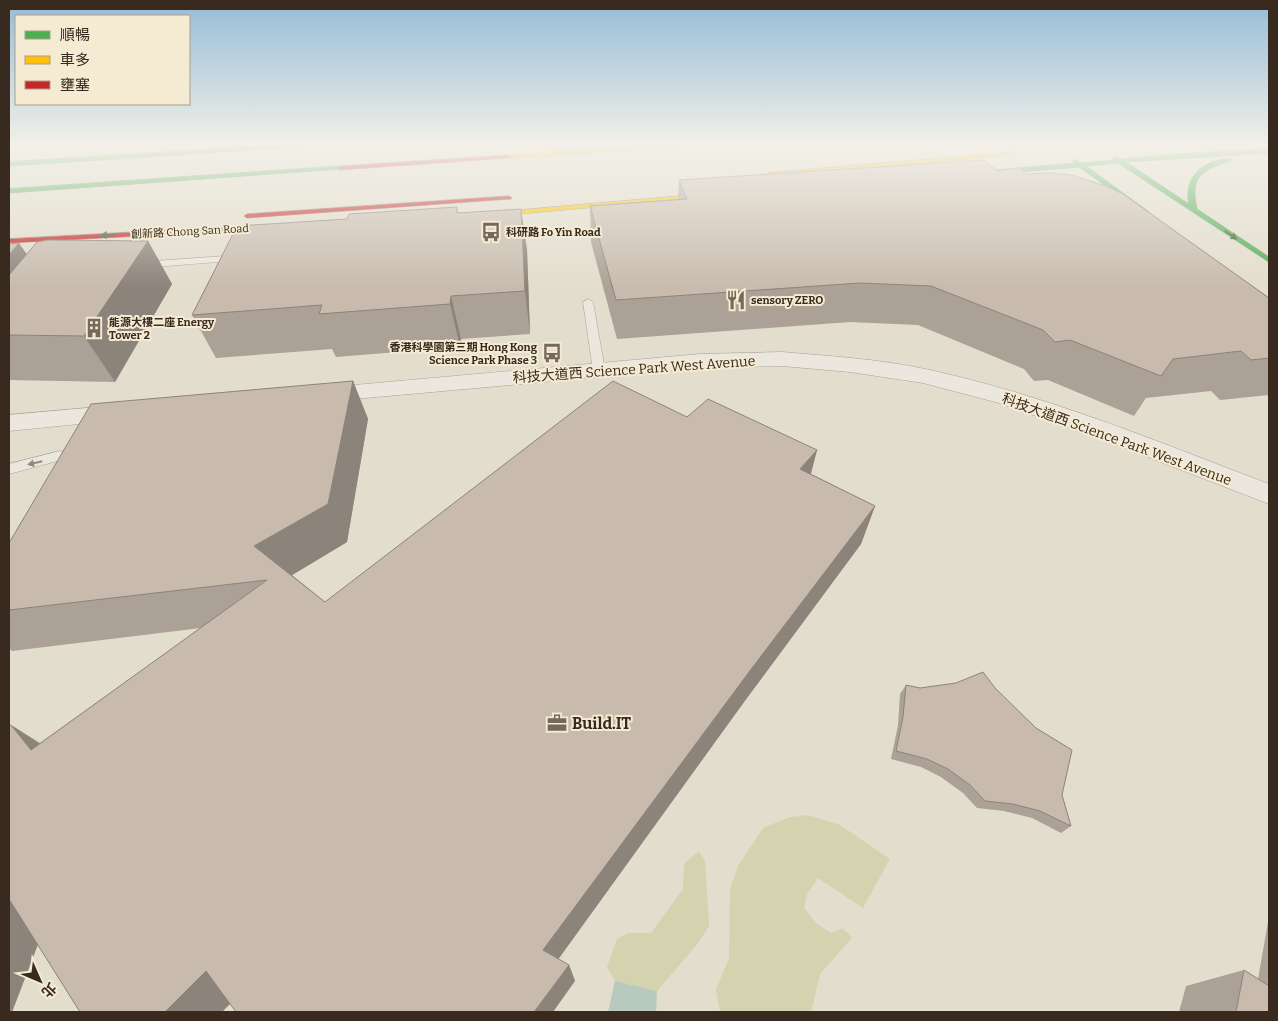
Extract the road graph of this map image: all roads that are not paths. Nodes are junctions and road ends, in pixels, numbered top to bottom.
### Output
1 (1116, 193) edge
2 (1168, 193) edge
3 (1188, 193) edge
4 (732, 194) edge
5 (517, 197) dead end
6 (1194, 210) junction
7 (237, 216) dead end
8 (473, 216) edge
9 (1132, 216) edge
10 (160, 221) dead end
11 (287, 227) edge
12 (9, 231) edge
13 (9, 242) edge
14 (254, 257) edge
15 (1269, 260) edge
16 (128, 266) edge
17 (588, 302) dead end
18 (599, 370) junction
19 (303, 397) edge
20 (144, 411) edge
21 (9, 423) edge
22 (9, 469) edge
23 (51, 472) edge
24 (1269, 494) edge

1 - 9 main road
2 - 6 main road
3 - 6 main road
4 - 8 main road
5 - 7 main road, 創新路 Chong San Road
6 -> 15 main road
10 - 12 main road, 創新路 Chong San Road
11 -> 13 main road, 創新路 Chong San Road
14 - 16 lane
17 - 18 lane
18 - 19 street, 科技大道西 Science Park West Avenue
18 - 24 street, 科技大道西 Science Park West Avenue
20 - 21 street
23 -> 22 lane

